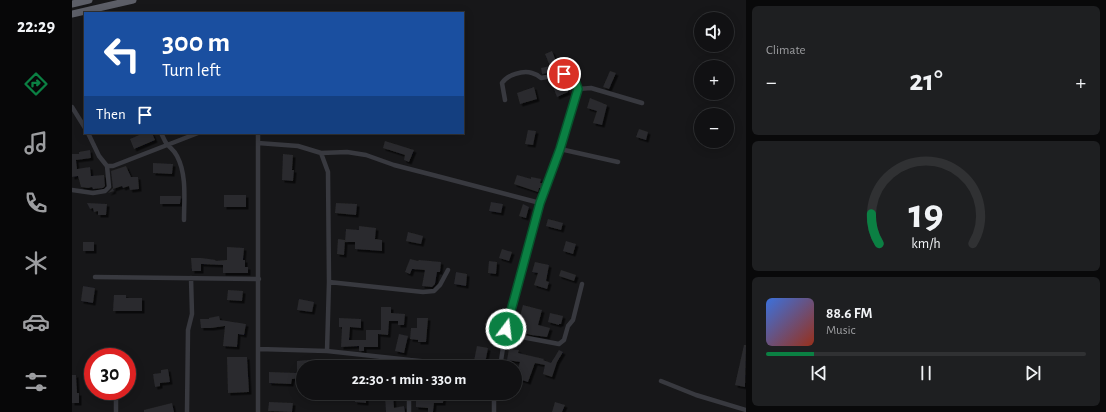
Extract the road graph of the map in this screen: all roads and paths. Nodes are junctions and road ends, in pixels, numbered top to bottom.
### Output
1 (88, 0) edge
2 (133, 0) edge
3 (72, 4) edge
4 (72, 14) edge
5 (578, 89) junction
6 (505, 100) dead end
7 (642, 103) dead end
8 (72, 107) edge
9 (84, 126) edge
10 (88, 134) edge
11 (162, 134) edge
12 (195, 134) edge
13 (258, 134) edge
14 (258, 143) junction
15 (167, 144) junction
16 (560, 149) junction
17 (321, 153) junction
18 (618, 162) dead end
19 (107, 166) junction
20 (72, 190) edge
21 (540, 203) junction
22 (184, 220) dead end
23 (448, 270) dead end
24 (95, 277) dead end
25 (191, 278) junction
26 (259, 279) junction
27 (329, 282) junction
28 (582, 284) dead end
29 (506, 334) junction
30 (258, 349) junction
31 (327, 351) junction
32 (410, 360) edge
33 (501, 360) edge
34 (661, 381) dead end
35 (116, 400) edge
36 (409, 400) edge
37 (494, 400) edge
38 (746, 410) edge
39 (116, 412) edge
40 (187, 412) edge
41 (258, 412) edge
42 (409, 412) edge
43 (494, 412) edge

1 - 3 highway
2 - 4 highway
5 - 6 street
5 - 7 street
5 - 16 street
8 - 9 street
10 - 19 street
11 - 15 street
12 - 15 street
13 - 14 street
14 - 17 street
14 - 26 street
15 - 19 street
15 - 22 street
16 - 18 street
16 - 21 street
17 - 21 street
17 - 27 street
19 - 20 street
21 - 29 street
23 - 27 street
24 - 25 street
25 - 26 street
25 - 40 street
26 - 30 street
27 - 31 street
28 - 29 street
29 - 33 street
30 - 31 street
30 - 41 street
31 - 32 street
34 - 38 street
35 - 39 street
36 - 42 street
37 - 43 street

